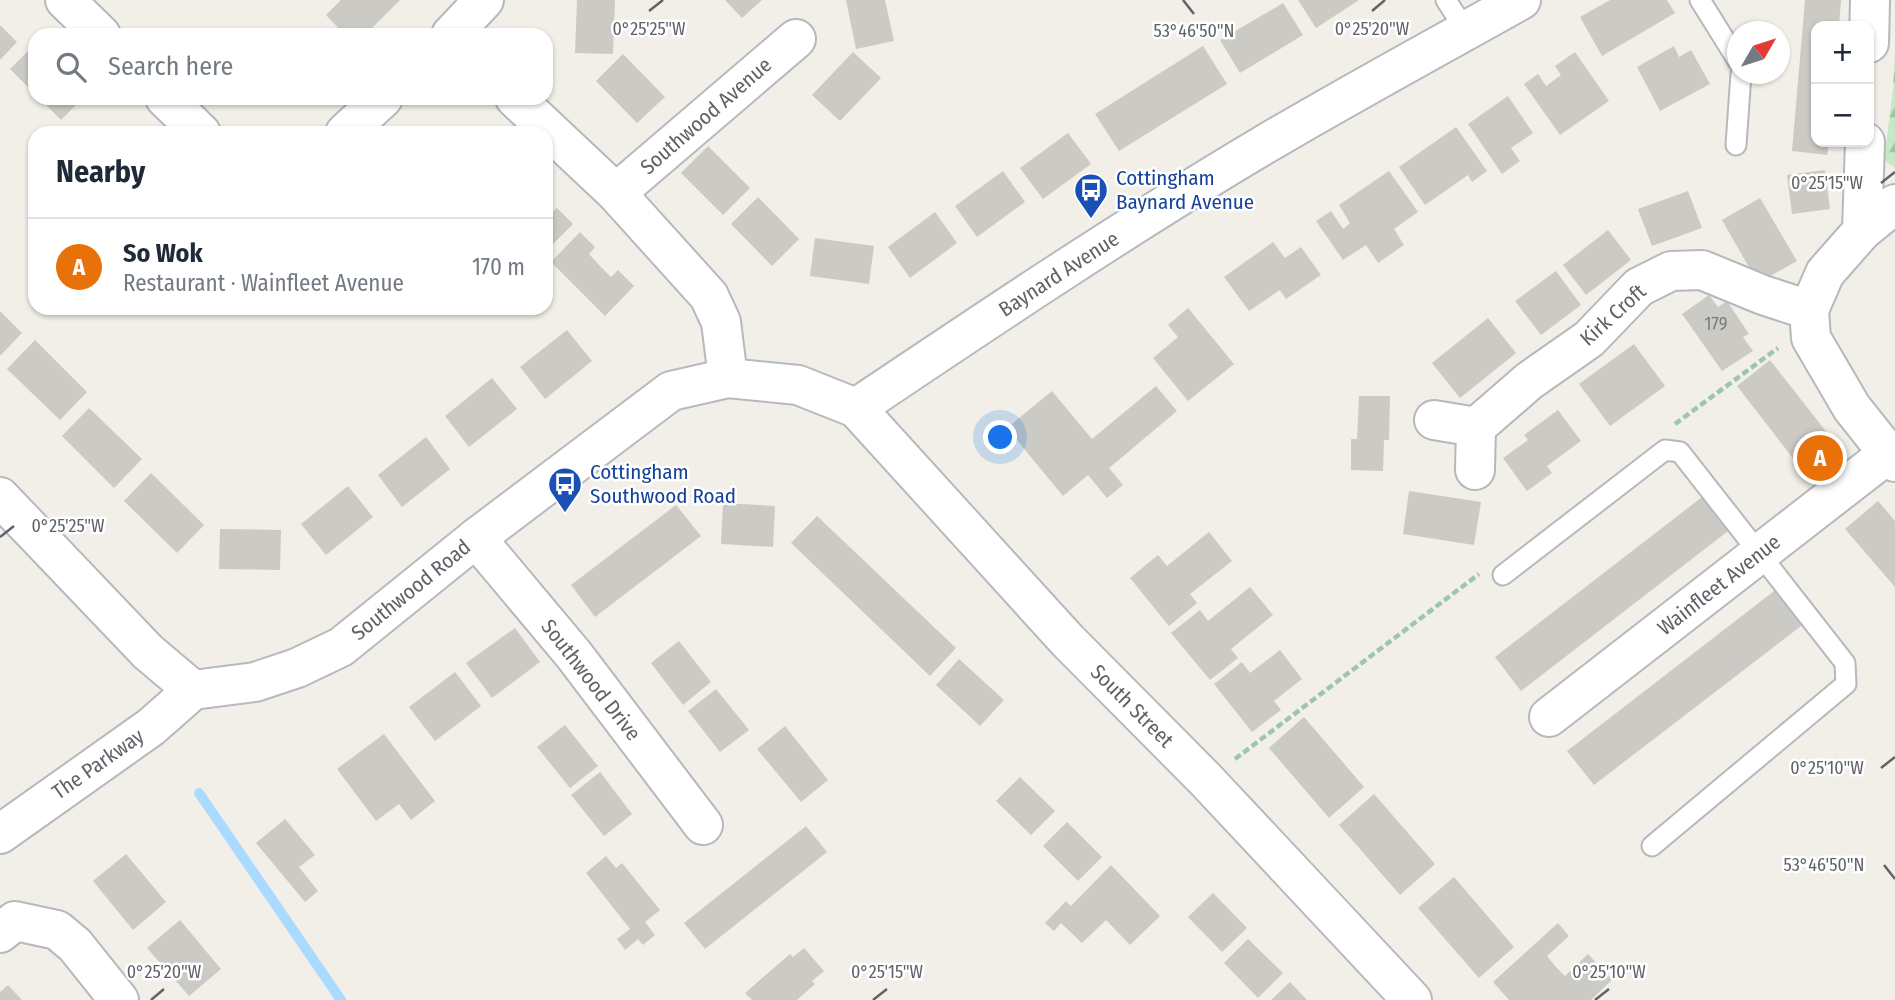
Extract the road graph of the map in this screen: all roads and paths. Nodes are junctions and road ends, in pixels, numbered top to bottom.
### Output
1 (65, 0) edge
2 (484, 0) edge
3 (1521, 0) edge
4 (1700, 0) edge
5 (1870, 0) edge
6 (1456, 15) edge
7 (1870, 21) edge
8 (94, 28) edge
9 (458, 28) edge
10 (796, 39) dead end
11 (1727, 43) edge
12 (1740, 84) edge
13 (172, 105) edge
14 (375, 105) edge
15 (522, 105) edge
16 (194, 126) edge
17 (353, 126) edge
18 (545, 126) edge
19 (553, 134) edge
20 (1736, 145) dead end
21 (1865, 147) edge
22 (616, 193) junction
23 (1895, 204) edge
24 (1861, 231) junction
25 (1809, 310) junction
26 (728, 378) junction
27 (856, 408) junction
28 (1434, 420) dead end
29 (1476, 427) junction
30 (1892, 458) edge
31 (1475, 470) dead end
32 (0, 497) edge
33 (476, 538) junction
34 (1760, 554) junction
35 (1503, 575) dead end
36 (193, 690) junction
37 (1549, 717) dead end
38 (703, 825) dead end
39 (0, 834) edge
40 (1652, 846) dead end
41 (0, 933) edge
42 (119, 1000) edge
43 (1412, 1000) edge

1 - 8 street
2 - 9 street
3 - 6 street, Baynard Avenue
4 - 11 lane
5 - 7 street
6 - 27 street, Baynard Avenue
10 - 22 street, Southwood Avenue
12 - 20 lane
13 - 16 street
14 - 17 street
15 - 18 street
19 - 22 street
21 - 24 street
22 - 26 street
23 - 24 street
24 - 25 street
25 - 29 street, Kirk Croft
25 - 30 street
26 - 27 street, Southwood Road
26 - 33 street, Southwood Road
27 - 43 street, South Street
28 - 29 street
29 - 31 street
30 - 34 street, Wainfleet Avenue
32 - 36 street
33 - 36 street, Southwood Road
33 - 38 street, Southwood Drive
34 - 35 lane
34 - 37 street, Wainfleet Avenue
34 - 40 lane
36 - 39 street, The Parkway
41 - 42 street

